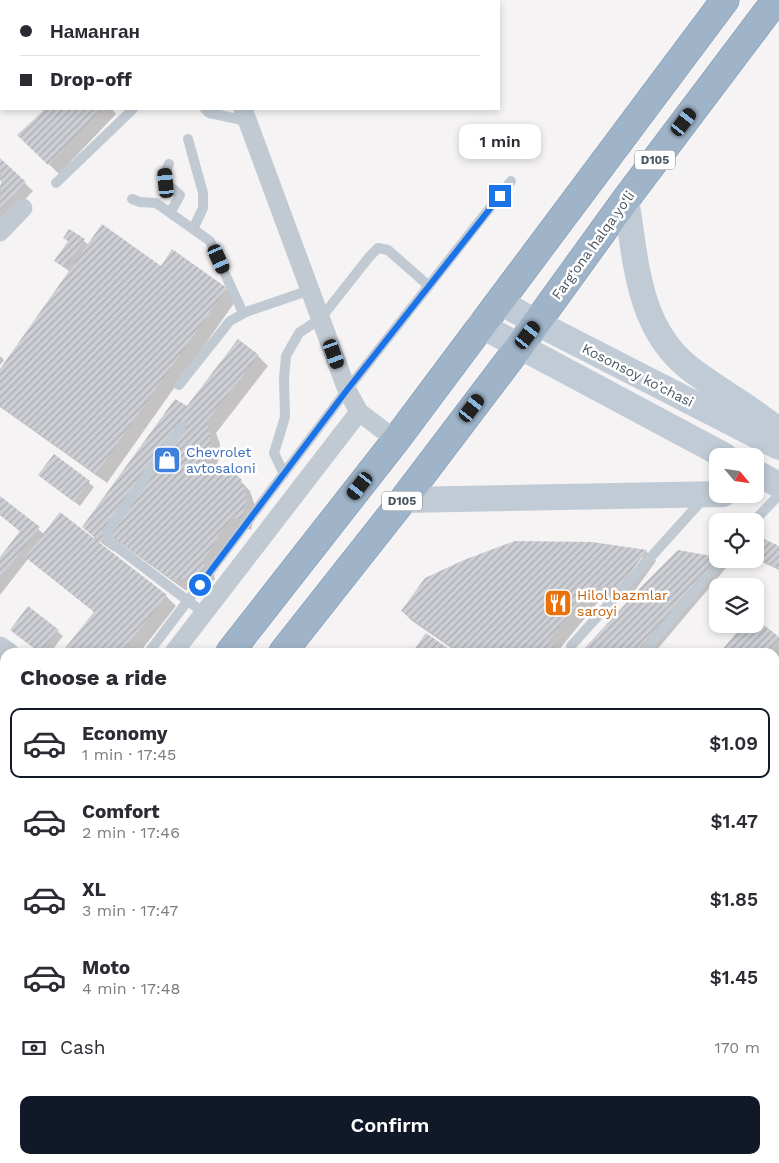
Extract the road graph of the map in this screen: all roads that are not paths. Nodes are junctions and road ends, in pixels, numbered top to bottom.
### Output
1 (776, 0) edge
2 (723, 2) edge
3 (132, 110) edge
4 (206, 110) edge
5 (245, 115) edge
6 (188, 139) dead end
7 (169, 164) dead end
8 (511, 181) dead end
9 (56, 184) dead end
10 (626, 199) junction
11 (132, 200) dead end
12 (23, 208) dead end
13 (170, 213) junction
14 (193, 229) junction
15 (0, 232) edge
16 (429, 286) junction
17 (310, 290) junction
18 (499, 301) junction
19 (243, 314) junction
20 (321, 318) junction
21 (537, 323) junction
22 (480, 325) junction
23 (519, 347) junction
24 (179, 385) dead end
25 (347, 390) junction
26 (359, 412) junction
27 (182, 426) dead end
28 (779, 431) edge
29 (396, 440) junction
30 (779, 447) edge
31 (710, 448) edge
32 (284, 474) junction
33 (764, 477) edge
34 (779, 485) edge
35 (779, 489) edge
36 (764, 490) edge
37 (709, 494) edge
38 (779, 495) edge
39 (403, 500) junction
40 (709, 500) edge
41 (762, 513) edge
42 (714, 568) edge
43 (188, 601) junction
44 (204, 614) junction
45 (571, 646) dead end
46 (152, 648) edge
47 (177, 648) edge
48 (233, 648) edge
49 (287, 648) edge
50 (647, 648) edge

1 - 10 highway, Farg‘ona halqa yo‘li / D105
2 - 18 highway, D105
3 - 9 lane
4 - 5 lane
5 - 17 street
6 - 14 lane
7 - 13 lane
8 - 16 lane
10 - 21 highway, Farg‘ona halqa yo‘li / D105
10 - 28 main road
11 - 13 lane
12 - 15 street
13 - 14 lane
14 - 19 lane
16 - 20 lane
16 - 25 lane
17 - 19 lane
17 - 20 street
18 - 21 main road, Kosonsoy ko’chasi
18 - 22 highway, D105
19 - 24 lane
20 - 25 street
20 - 32 lane
21 - 23 highway, Farg‘ona halqa yo‘li / D105
21 - 30 main road, Kosonsoy ko’chasi
22 - 23 main road
22 - 29 highway, D105
23 - 31 main road
23 - 39 highway, D105
25 - 26 street
25 - 32 lane
26 - 29 street
26 - 44 street
27 - 43 lane
29 - 48 highway, D105
32 - 43 lane
33 - 34 main road
35 - 36 main road
37 - 39 main road
38 - 41 lane
39 - 49 highway, D105
40 - 45 lane
42 - 50 lane
43 - 44 lane
43 - 46 lane
44 - 47 street

